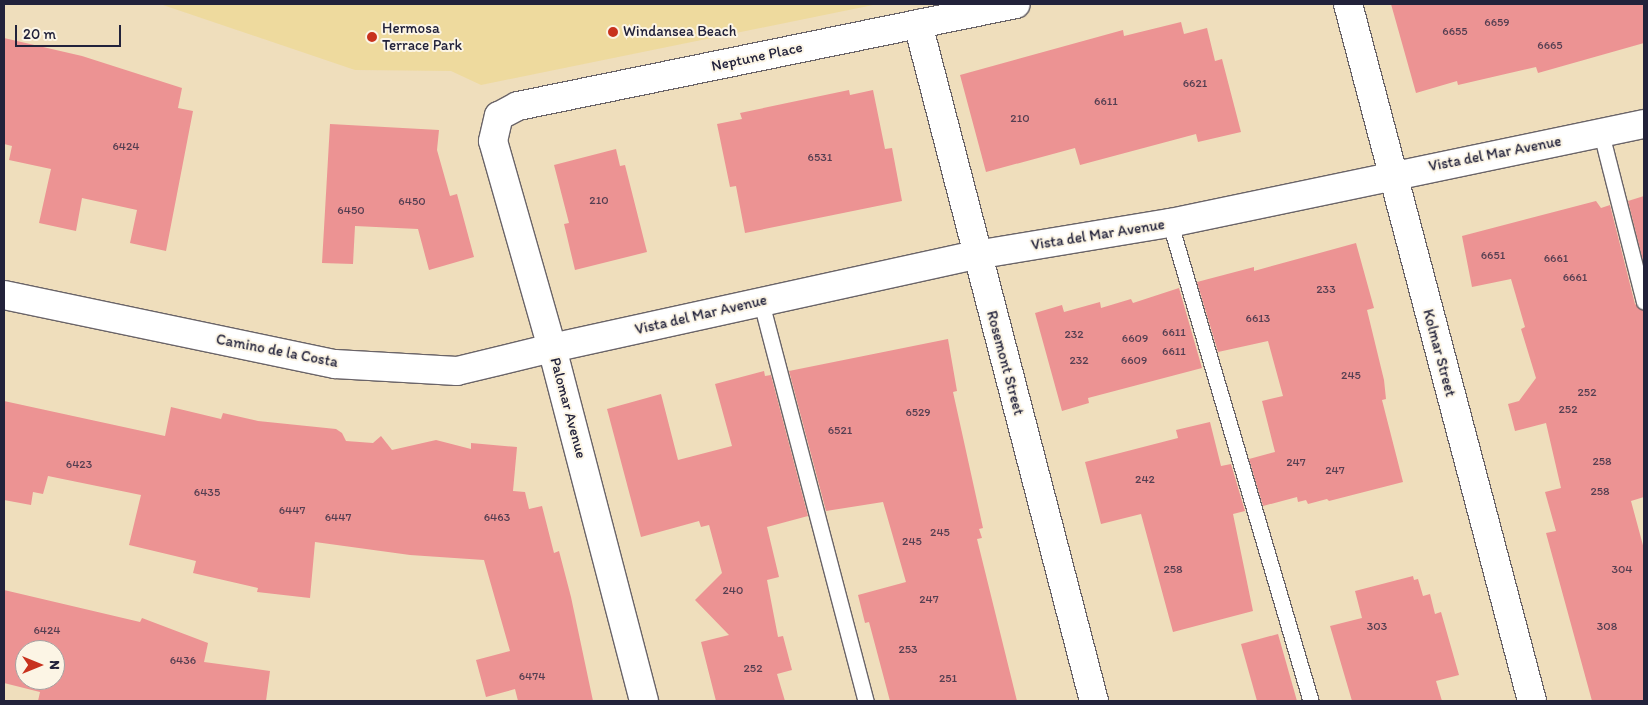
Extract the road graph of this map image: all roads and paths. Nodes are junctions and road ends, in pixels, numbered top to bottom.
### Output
1 (1016, 4) edge
2 (1348, 4) edge
3 (918, 24) junction
4 (499, 116) joint
5 (1644, 124) edge
6 (1601, 132) junction
7 (1392, 175) junction
8 (1170, 223) junction
9 (976, 255) junction
10 (4, 295) edge
11 (761, 302) junction
12 (1644, 302) edge
13 (552, 348) junction
14 (644, 701) edge
15 (866, 701) edge
16 (1094, 701) edge
17 (1310, 701) edge
18 (1532, 701) edge

1 - 3 street, Neptune Place
2 - 7 street, Kolmar Street
3 - 4 street, Neptune Place
3 - 9 street, Rosemont Street
4 - 13 street, Palomar Avenue
5 - 6 street, Vista del Mar Avenue
6 - 7 street, Vista del Mar Avenue
6 - 12 lane
7 - 8 street, Vista del Mar Avenue
7 - 18 street, Kolmar Street
8 - 9 street, Vista del Mar Avenue
8 - 17 lane
9 - 11 street, Vista del Mar Avenue
9 - 16 street, Rosemont Street
10 - 13 street, Camino de la Costa
11 - 13 street, Vista del Mar Avenue
11 - 15 lane
13 - 14 street, Palomar Avenue

